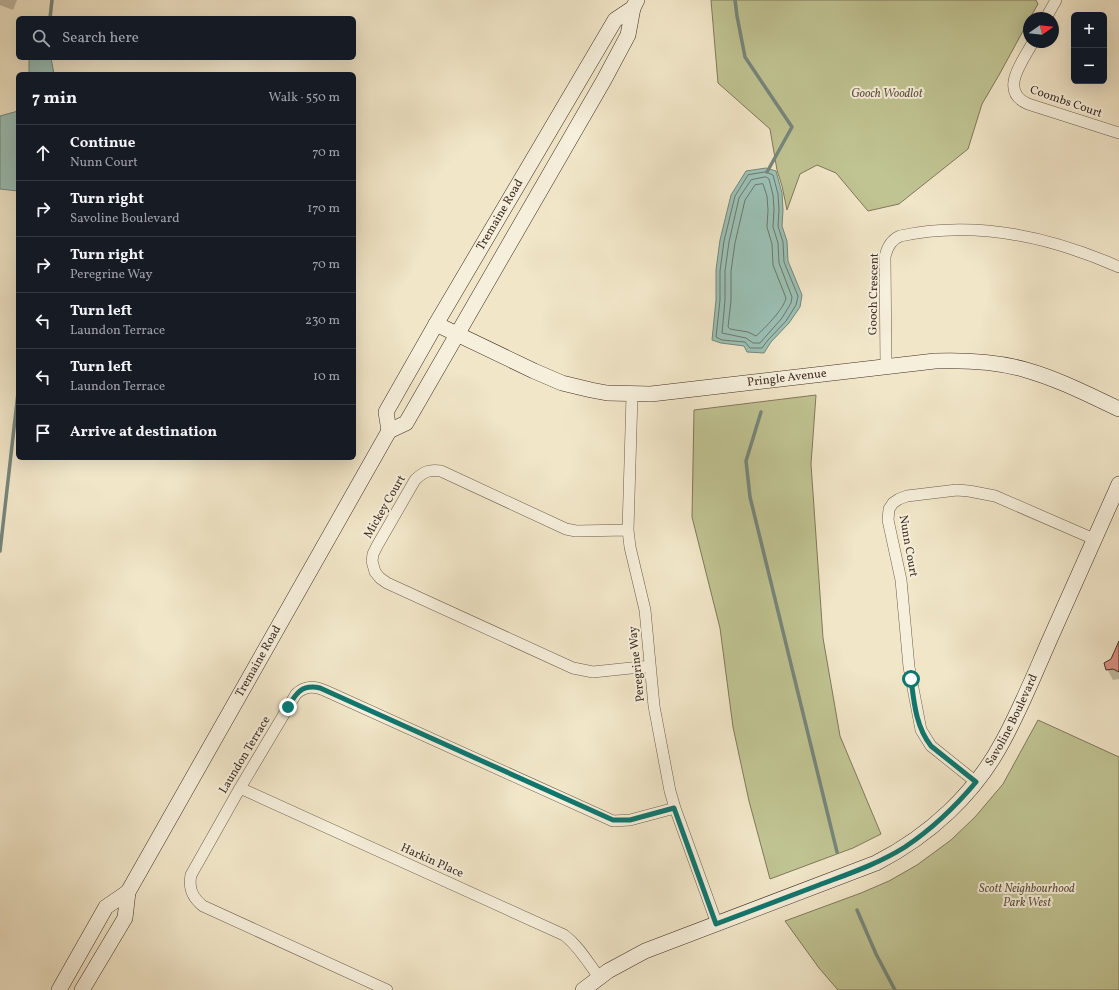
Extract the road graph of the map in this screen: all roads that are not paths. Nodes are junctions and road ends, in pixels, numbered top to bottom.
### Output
1 (1056, 0) edge
2 (635, 4) edge
3 (1049, 12) edge
4 (1030, 48) edge
5 (1119, 133) edge
6 (1119, 267) edge
7 (436, 324) junction
8 (457, 335) junction
9 (886, 367) junction
10 (632, 395) junction
11 (1119, 408) edge
12 (389, 431) junction
13 (1119, 484) edge
14 (628, 530) junction
15 (1094, 539) junction
16 (650, 666) junction
17 (976, 782) junction
18 (240, 788) junction
19 (674, 808) junction
20 (128, 892) junction
21 (716, 924) junction
22 (599, 977) junction
23 (65, 988) edge
24 (82, 990) edge
25 (387, 990) edge
26 (583, 990) edge

1 - 3 street
2 - 7 main road, Tremaine Road
2 - 8 main road, Tremaine Road
4 - 5 street, Coombs Court
6 - 9 street, Gooch Crescent
7 - 8 main road, Pringle Avenue
7 - 12 main road, Tremaine Road
8 - 10 main road, Pringle Avenue
8 - 12 main road, Tremaine Road
9 - 10 main road, Pringle Avenue
9 - 11 main road, Pringle Avenue
10 - 14 street, Peregrine Way
12 - 20 main road, Tremaine Road
13 - 15 main road, Savoline Boulevard
14 - 16 street, Peregrine Way
14 - 16 street, Mickey Court
15 - 17 main road, Savoline Boulevard
15 - 17 street, Nunn Court
16 - 19 street, Peregrine Way
17 - 21 main road, Savoline Boulevard
18 - 19 street, Laundon Terrace
18 - 22 street, Harkin Place
18 - 25 street, Laundon Terrace
19 - 21 street, Peregrine Way
20 - 23 main road, Tremaine Road
20 - 24 main road, Tremaine Road
21 - 22 main road, Savoline Boulevard
22 - 26 main road, Savoline Boulevard

